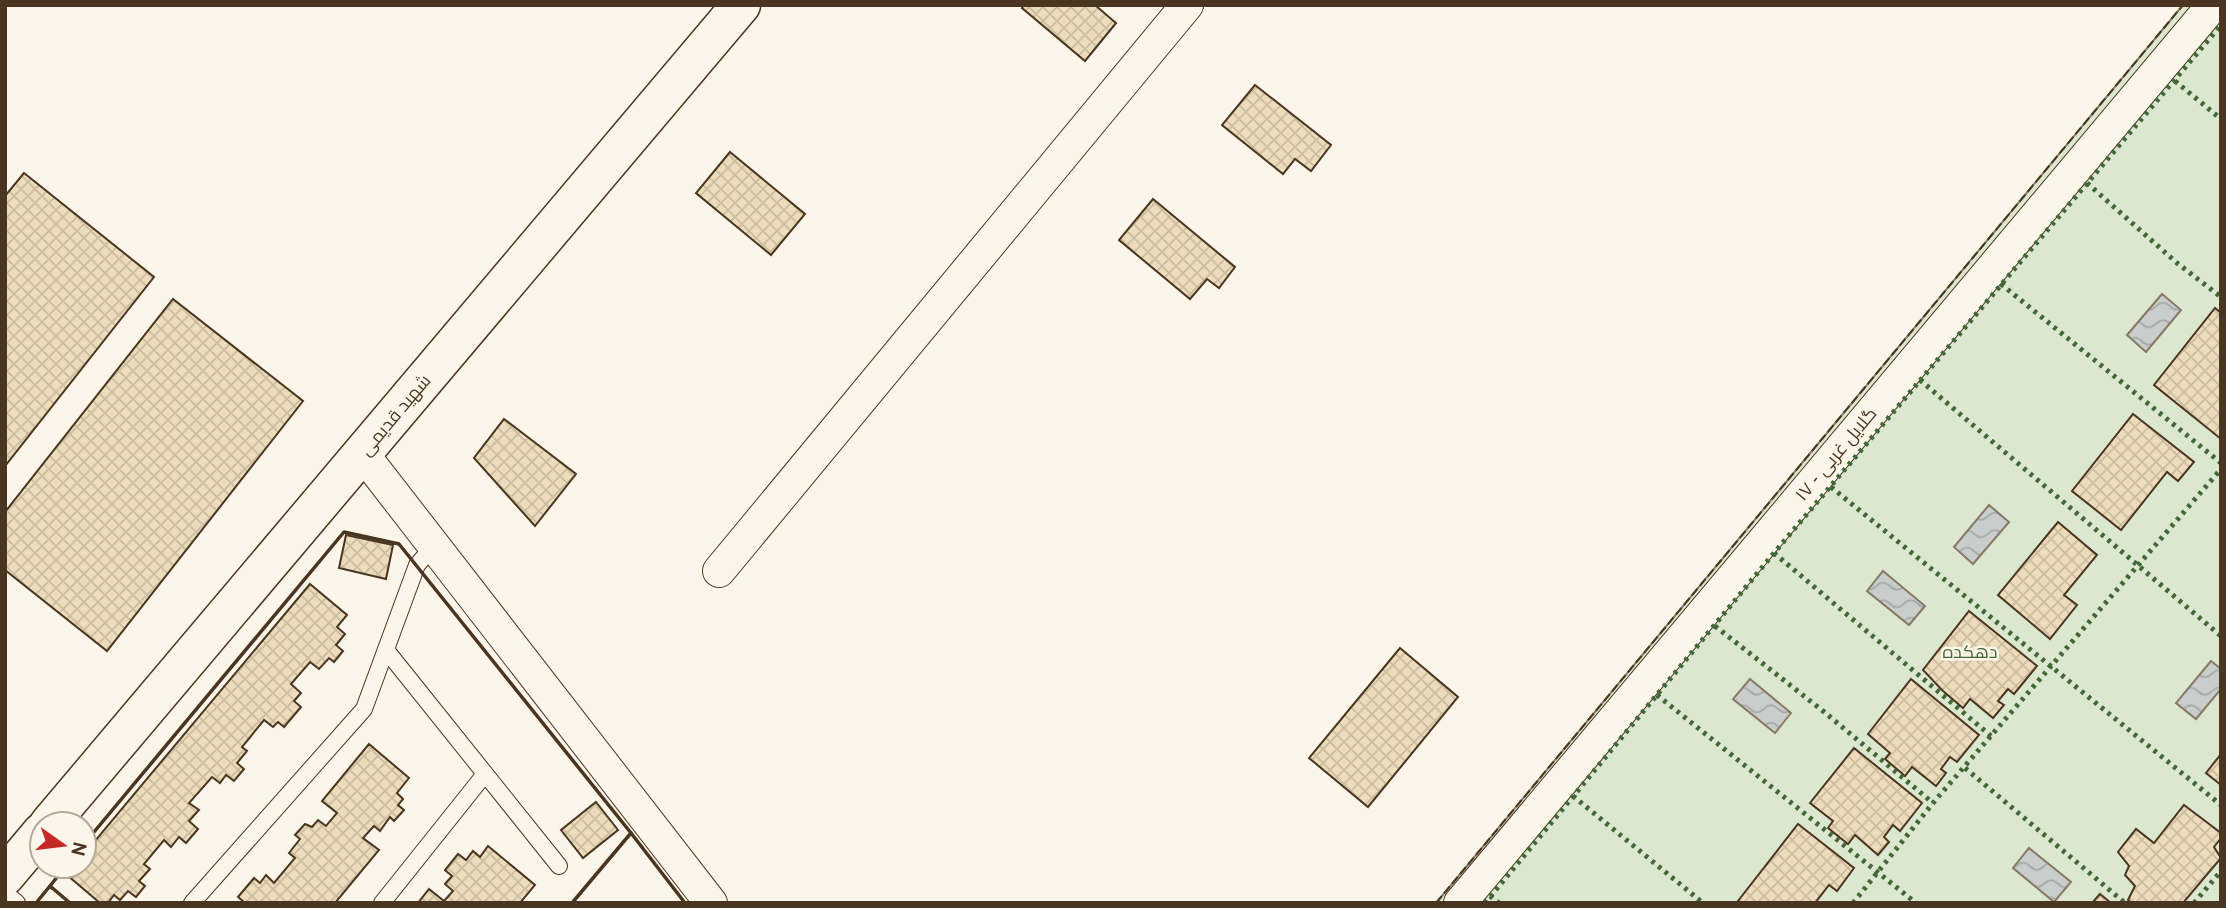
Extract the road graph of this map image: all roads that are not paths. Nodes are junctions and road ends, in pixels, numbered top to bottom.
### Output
1 (741, 5) edge
2 (1187, 5) edge
3 (2213, 5) edge
4 (362, 453) junction
5 (433, 547) junction
6 (719, 571) dead end
7 (386, 650) junction
8 (485, 774) junction
9 (61, 810) edge
10 (28, 849) edge
11 (559, 866) dead end
12 (5, 876) edge
13 (5, 893) edge
14 (17, 903) edge
15 (192, 903) edge
16 (382, 903) edge
17 (711, 903) edge
18 (1460, 903) edge

1 - 4 street, شهید قدیمی
2 - 6 street
3 - 18 street, گلایل غربی - ۱۷
4 - 5 street
4 - 9 street, شهید قدیمی
5 - 7 lane
5 - 17 street
7 - 8 lane
7 - 15 lane
8 - 11 lane
8 - 16 lane
10 - 12 street
13 - 14 lane

